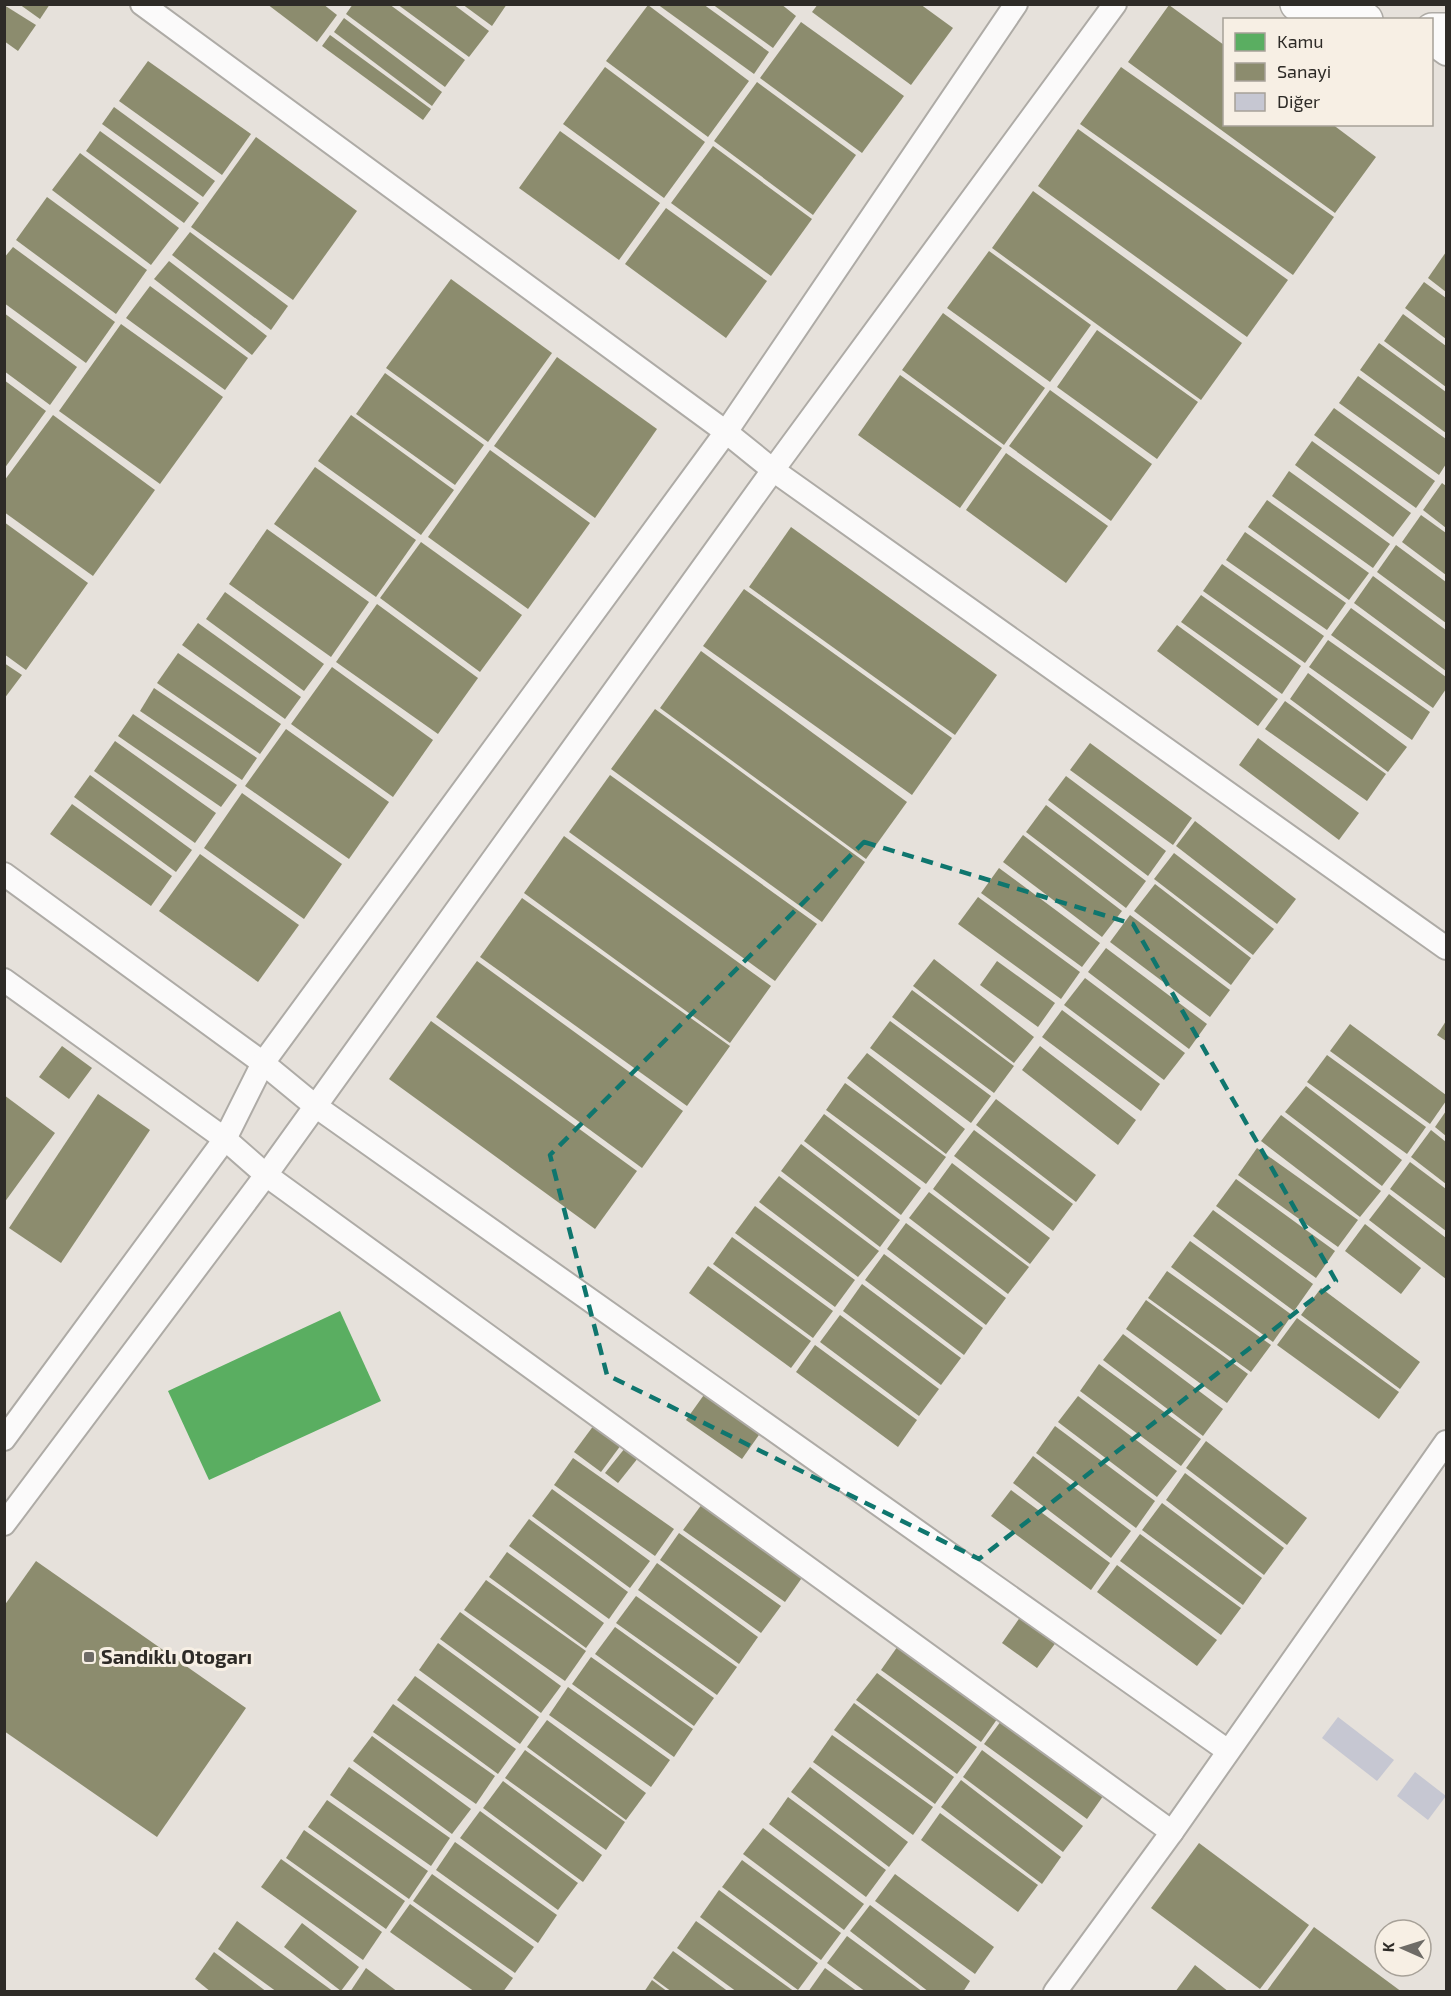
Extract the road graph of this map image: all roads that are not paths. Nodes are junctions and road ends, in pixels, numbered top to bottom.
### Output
1 (142, 4) edge
2 (1016, 4) edge
3 (1115, 4) edge
4 (1297, 4) edge
5 (1357, 18) edge
6 (1433, 45) edge
7 (1446, 54) edge
8 (726, 432) junction
9 (773, 470) junction
10 (4, 874) edge
11 (1446, 948) edge
12 (4, 980) edge
13 (263, 1063) junction
14 (314, 1105) junction
15 (225, 1139) junction
16 (266, 1175) junction
17 (4, 1439) edge
18 (1446, 1442) edge
19 (4, 1524) edge
20 (1228, 1751) junction
21 (1172, 1832) junction
22 (1055, 1992) edge

1 - 8 lane
2 - 8 lane
3 - 9 lane
4 - 5 street
6 - 7 lane
8 - 9 lane
8 - 13 lane
9 - 11 lane
9 - 14 lane
10 - 13 lane
12 - 15 lane
13 - 14 lane
13 - 15 lane
14 - 16 lane
14 - 20 lane
15 - 16 lane
15 - 17 lane
16 - 19 lane
16 - 21 lane
18 - 20 lane
20 - 21 lane
21 - 22 lane

